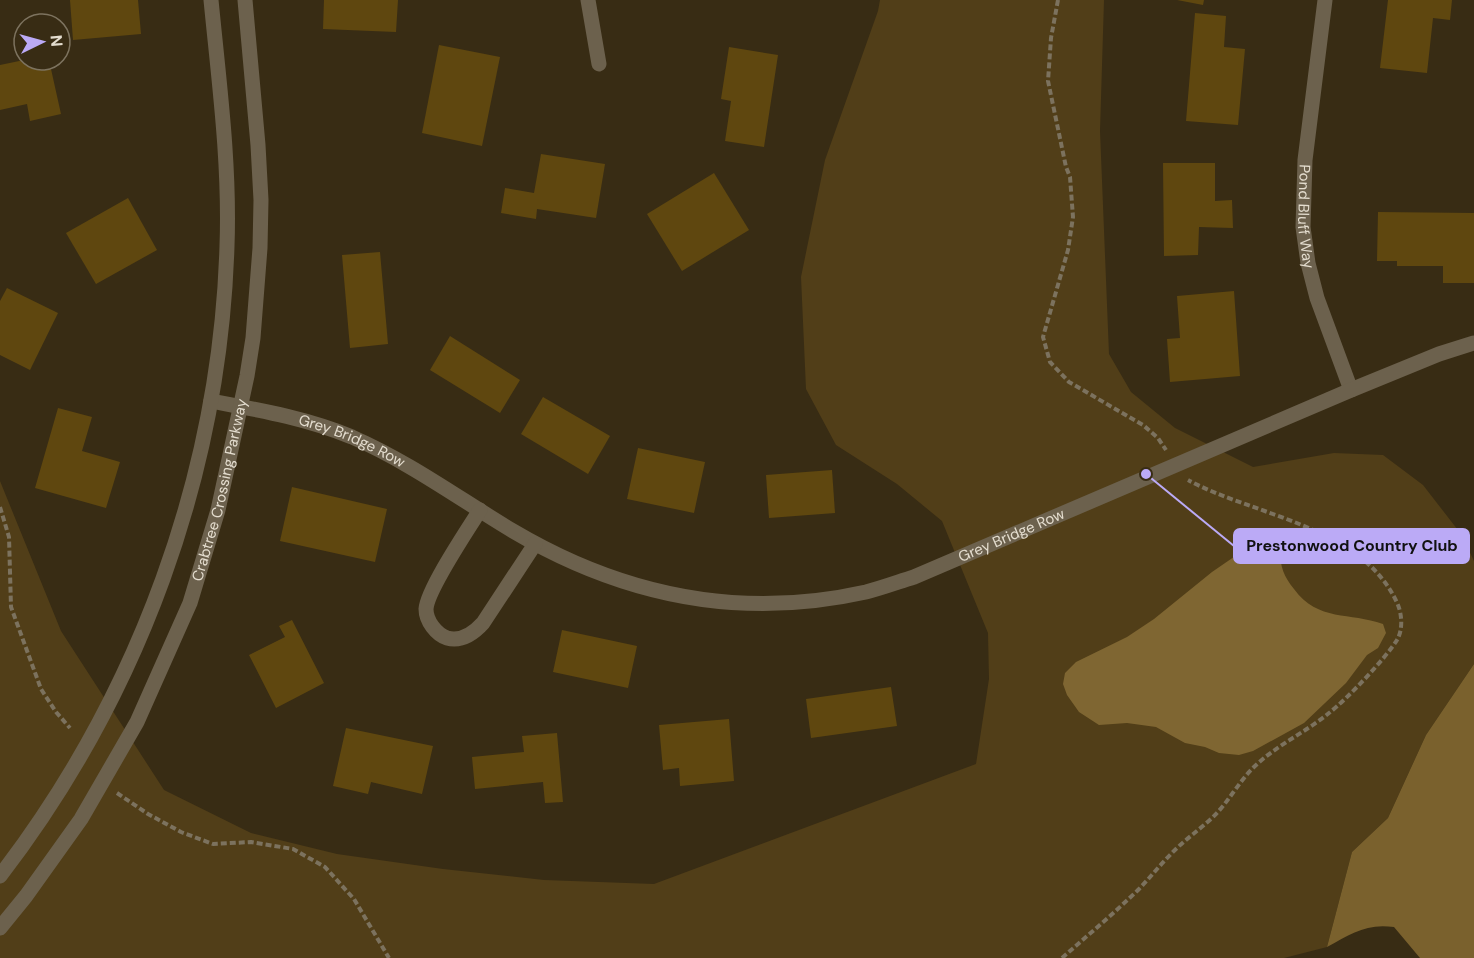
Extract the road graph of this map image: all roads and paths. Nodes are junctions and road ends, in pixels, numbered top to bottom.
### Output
1 (211, 0) edge
2 (245, 0) edge
3 (588, 0) edge
4 (1058, 0) edge
5 (1325, 0) edge
6 (599, 64) dead end
7 (1474, 343) edge
8 (1351, 390) junction
9 (211, 401) junction
10 (239, 406) junction
11 (1167, 452) dead end
12 (1185, 478) dead end
13 (0, 507) edge
14 (480, 510) junction
15 (535, 544) junction
16 (70, 728) dead end
17 (114, 791) dead end
18 (0, 876) edge
19 (0, 928) edge
20 (389, 958) edge
21 (1062, 958) edge

1 - 9 street, Crabtree Crossing Parkway
2 - 10 street, Crabtree Crossing Parkway
3 - 6 street
4 - 11 path
5 - 8 street, Pond Bluff Way
7 - 8 street, Grey Bridge Row
8 - 15 street, Grey Bridge Row
9 - 10 street, Grey Bridge Row
9 - 18 street, Crabtree Crossing Parkway
10 - 14 street, Grey Bridge Row
10 - 19 street, Crabtree Crossing Parkway
12 - 21 path
13 - 16 path
14 - 15 street, Grey Bridge Row
14 - 15 street
17 - 20 path

